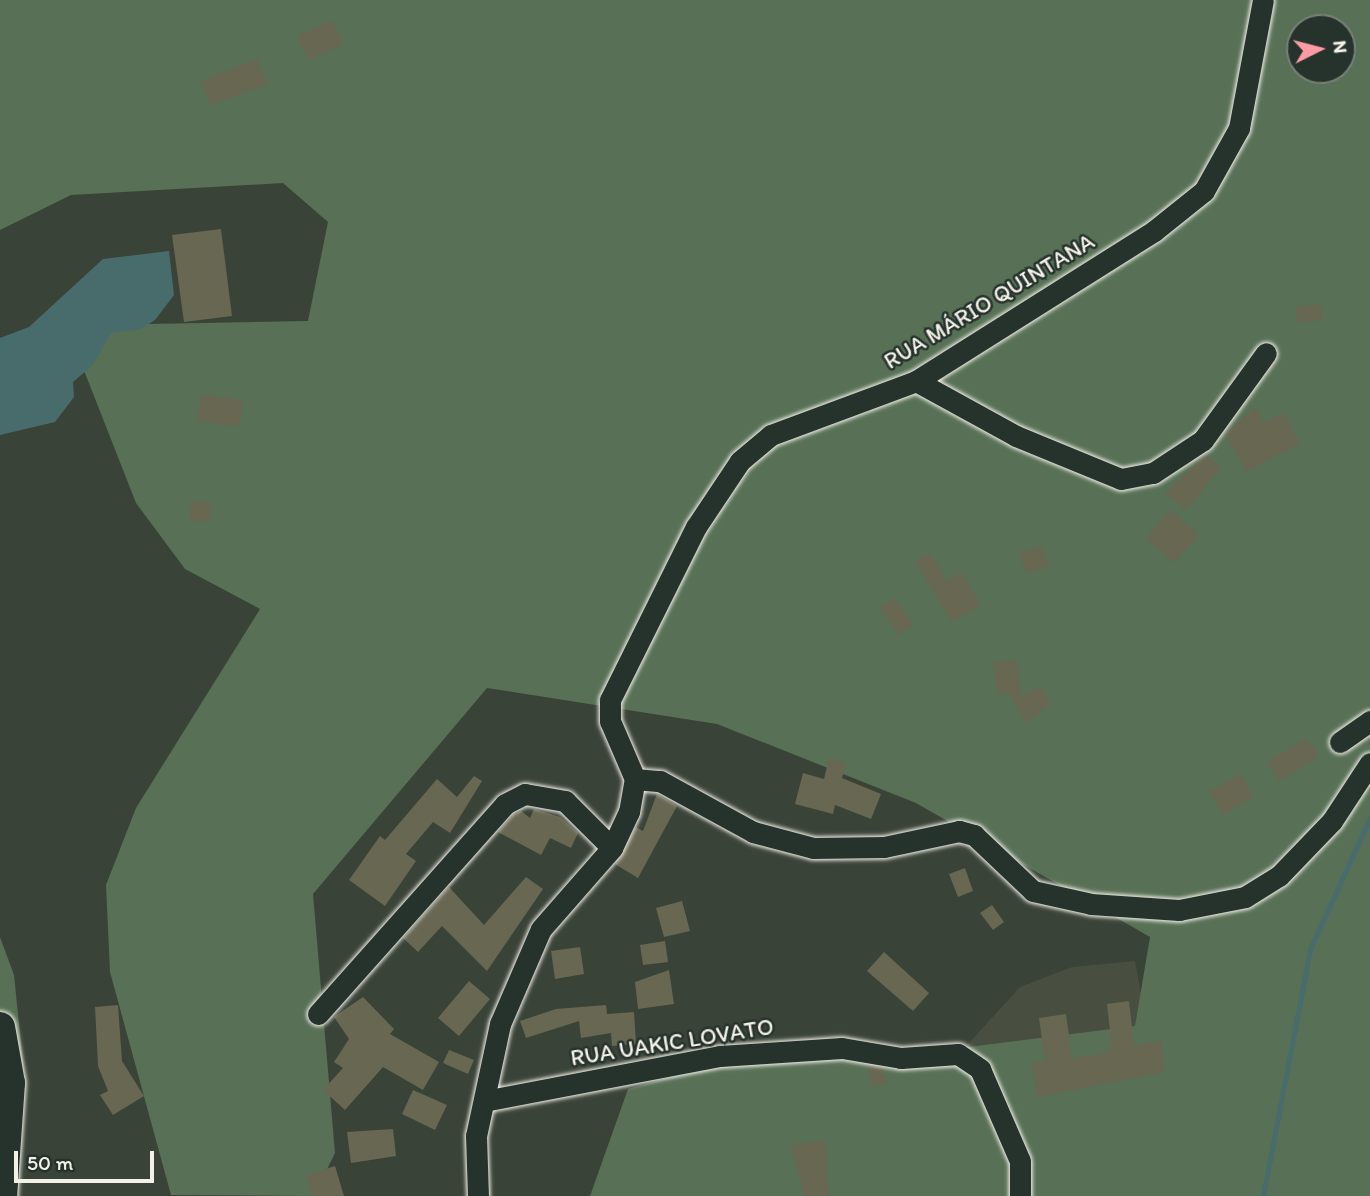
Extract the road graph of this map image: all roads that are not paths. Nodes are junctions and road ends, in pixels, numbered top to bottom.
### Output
1 (1263, 0) edge
2 (1266, 353) dead end
3 (916, 381) junction
4 (1370, 721) edge
5 (1340, 742) dead end
6 (1370, 763) edge
7 (635, 779) junction
8 (612, 848) junction
9 (318, 1014) dead end
10 (0, 1027) edge
11 (484, 1101) junction
12 (2, 1196) edge
13 (478, 1196) edge
14 (1020, 1196) edge

1 - 3 street, RUA MÁRIO QUINTANA
2 - 3 street
3 - 7 street, RUA MÁRIO QUINTANA
4 - 5 street
6 - 7 street
7 - 8 street
8 - 9 street
8 - 11 street
10 - 12 street
11 - 13 street
11 - 14 street, RUA UAKIC LOVATO

